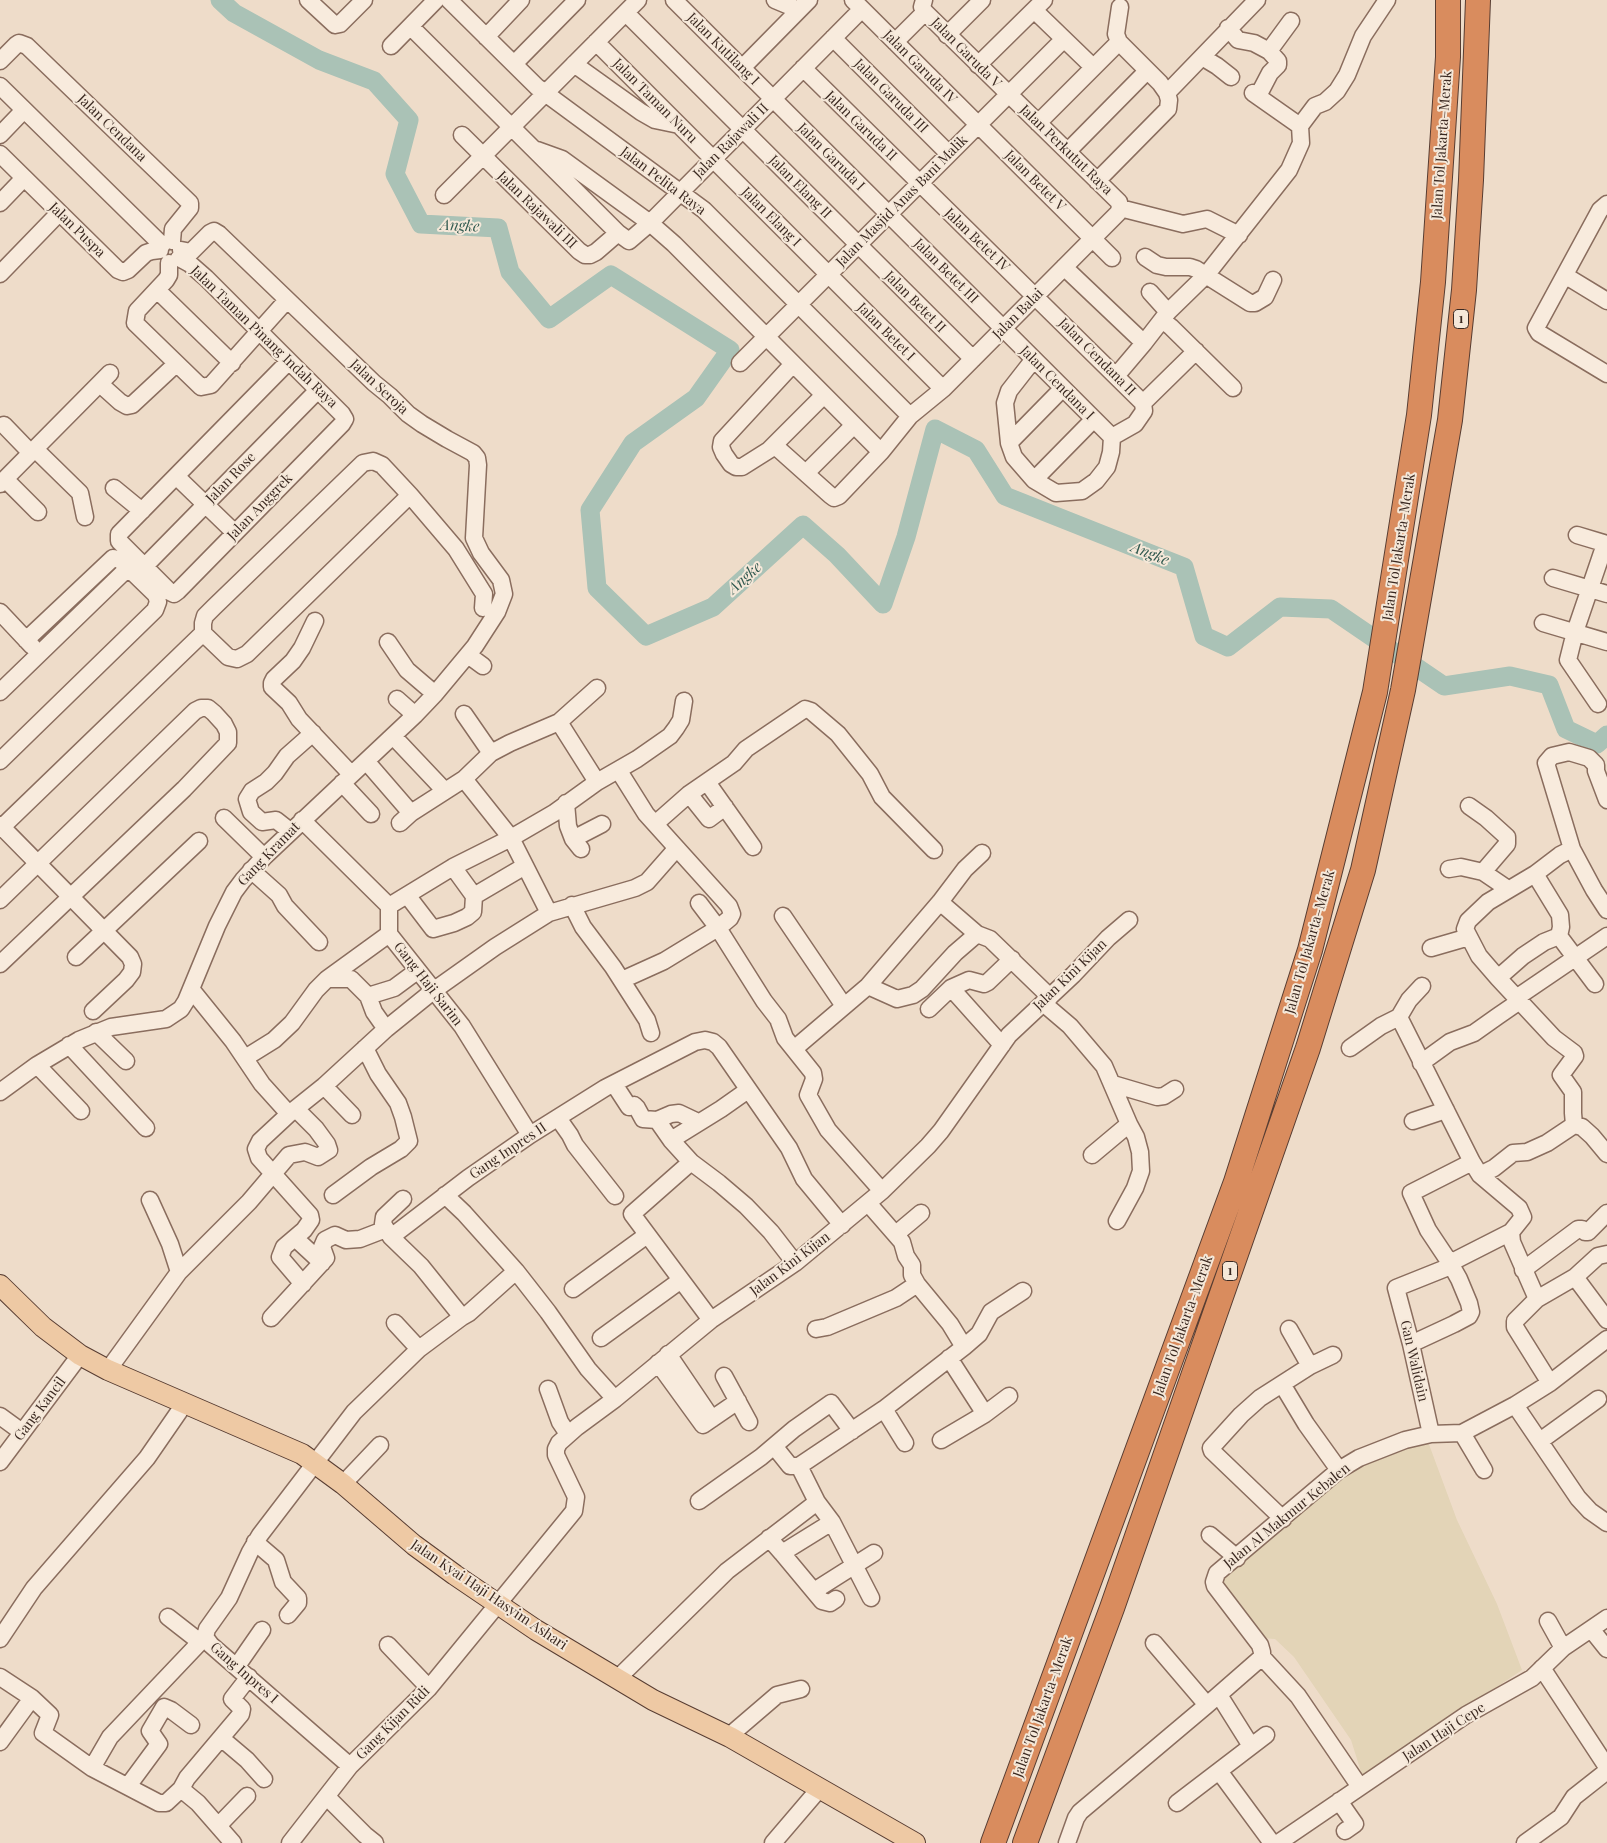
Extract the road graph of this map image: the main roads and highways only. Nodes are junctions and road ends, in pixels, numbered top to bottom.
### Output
1 (1448, 0) edge
2 (1478, 0) edge
3 (0, 1285) edge
4 (915, 1843) edge
5 (993, 1843) edge
6 (1024, 1843) edge

1 - 5 highway, Jalan Tol Jakarta–Merak / 1
2 - 6 highway, Jalan Tol Jakarta–Merak / 1
3 - 4 main road, Jalan Kyai Haji Hasyim Ashari

